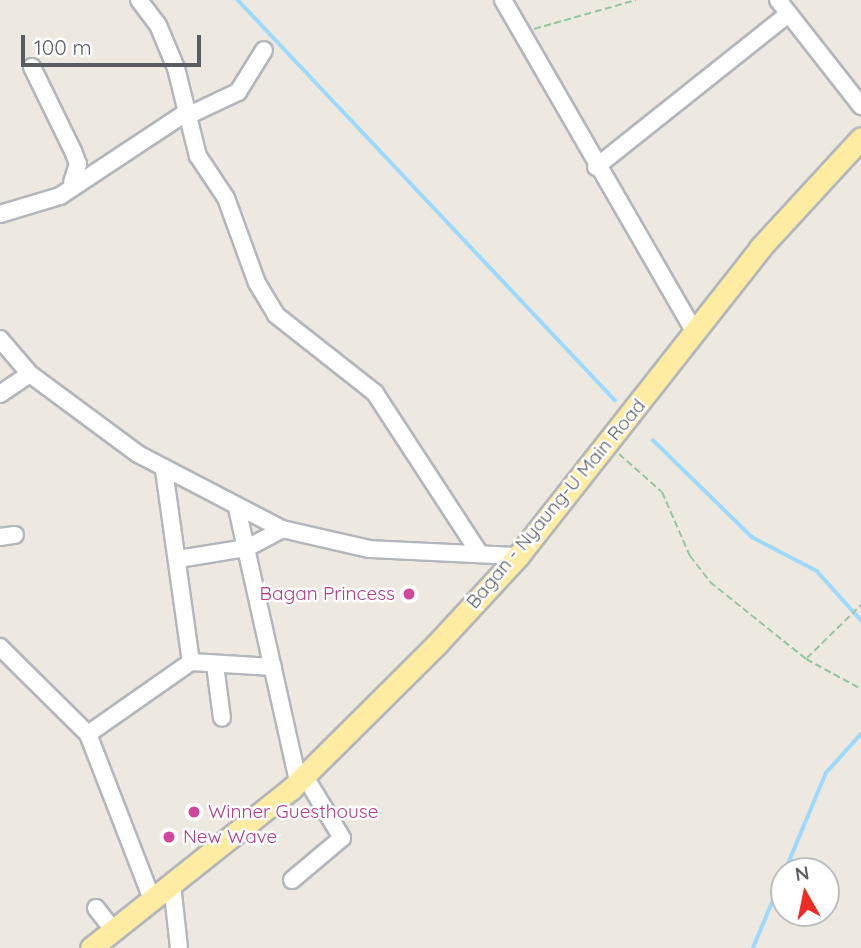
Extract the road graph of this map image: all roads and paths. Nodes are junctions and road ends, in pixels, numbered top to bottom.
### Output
1 (139, 0) edge
2 (503, 0) edge
3 (636, 0) edge
4 (778, 0) edge
5 (787, 15) junction
6 (520, 32) junction
7 (264, 50) dead end
8 (32, 67) dead end
9 (861, 106) edge
10 (184, 116) junction
11 (861, 138) edge
12 (596, 167) junction
13 (72, 182) junction
14 (0, 214) edge
15 (694, 331) junction
16 (0, 339) edge
17 (30, 374) junction
18 (0, 394) edge
19 (606, 446) junction
20 (164, 470) junction
21 (237, 508) junction
22 (282, 529) junction
23 (247, 548) junction
24 (480, 554) junction
25 (518, 556) junction
26 (178, 558) junction
27 (861, 605) edge
28 (0, 647) edge
29 (806, 659) junction
30 (191, 662) junction
31 (215, 665) junction
32 (273, 667) junction
33 (861, 689) edge
34 (222, 718) dead end
35 (89, 734) junction
36 (301, 778) junction
37 (292, 880) dead end
38 (172, 884) junction
39 (152, 899) junction
40 (96, 908) dead end
41 (113, 930) junction
42 (91, 948) edge
43 (179, 948) edge

1 - 10 street
2 - 6 street
3 - 6 path
4 - 5 street
5 - 9 street
5 - 12 street
6 - 12 street
7 - 10 street
8 - 13 street
10 - 13 street
10 - 24 street
11 - 15 main road, Bagan - Nyaung-U Main Road
12 - 15 street
13 - 14 street
15 - 19 main road, Bagan - Nyaung-U Main Road
16 - 17 street
17 - 18 street
17 - 20 street
19 - 25 main road, Bagan - Nyaung-U Main Road
19 - 29 path
20 - 21 street
20 - 26 street
21 - 22 street
21 - 23 street
22 - 23 street
22 - 24 street
23 - 26 street
23 - 32 street
24 - 25 street
25 - 36 main road, Bagan - Nyaung-U Main Road
26 - 30 street
27 - 29 path
28 - 35 street
29 - 33 path
30 - 31 street
30 - 35 street
31 - 32 street
31 - 34 street
32 - 36 street
35 - 39 street
36 - 37 street
36 - 38 main road, Bagan - Nyaung-U Main Road
38 - 39 main road, Bagan - Nyaung-U Main Road
38 - 43 street
39 - 41 main road, Bagan - Nyaung-U Main Road
40 - 41 street
41 - 42 main road, Bagan - Nyaung-U Main Road

